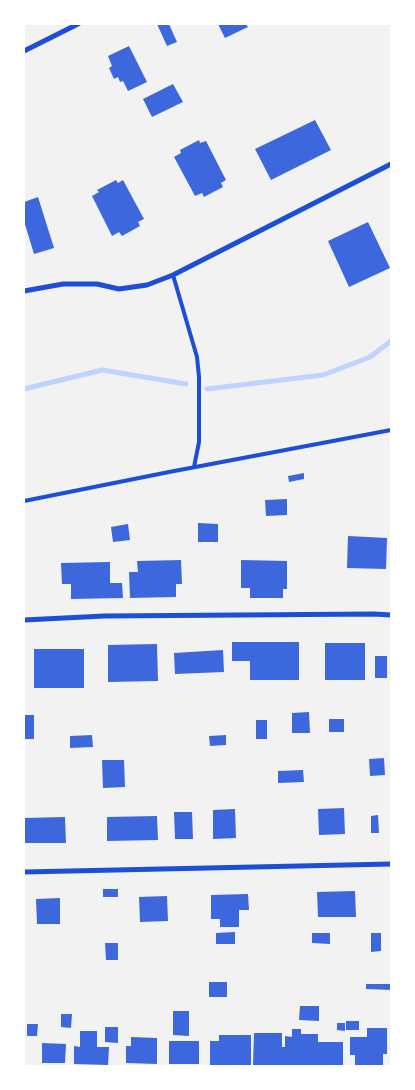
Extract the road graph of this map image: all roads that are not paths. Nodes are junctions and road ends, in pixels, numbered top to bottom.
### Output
1 (78, 24) edge
2 (24, 51) edge
3 (391, 164) edge
4 (173, 275) junction
5 (24, 291) edge
6 (391, 430) edge
7 (194, 467) junction
8 (24, 501) edge
9 (391, 615) edge
10 (24, 620) edge
11 (391, 864) edge
12 (24, 872) edge

1 - 2 street
3 - 4 street
4 - 5 street
4 - 7 lane
6 - 7 lane
7 - 8 lane
9 - 10 street
11 - 12 street

